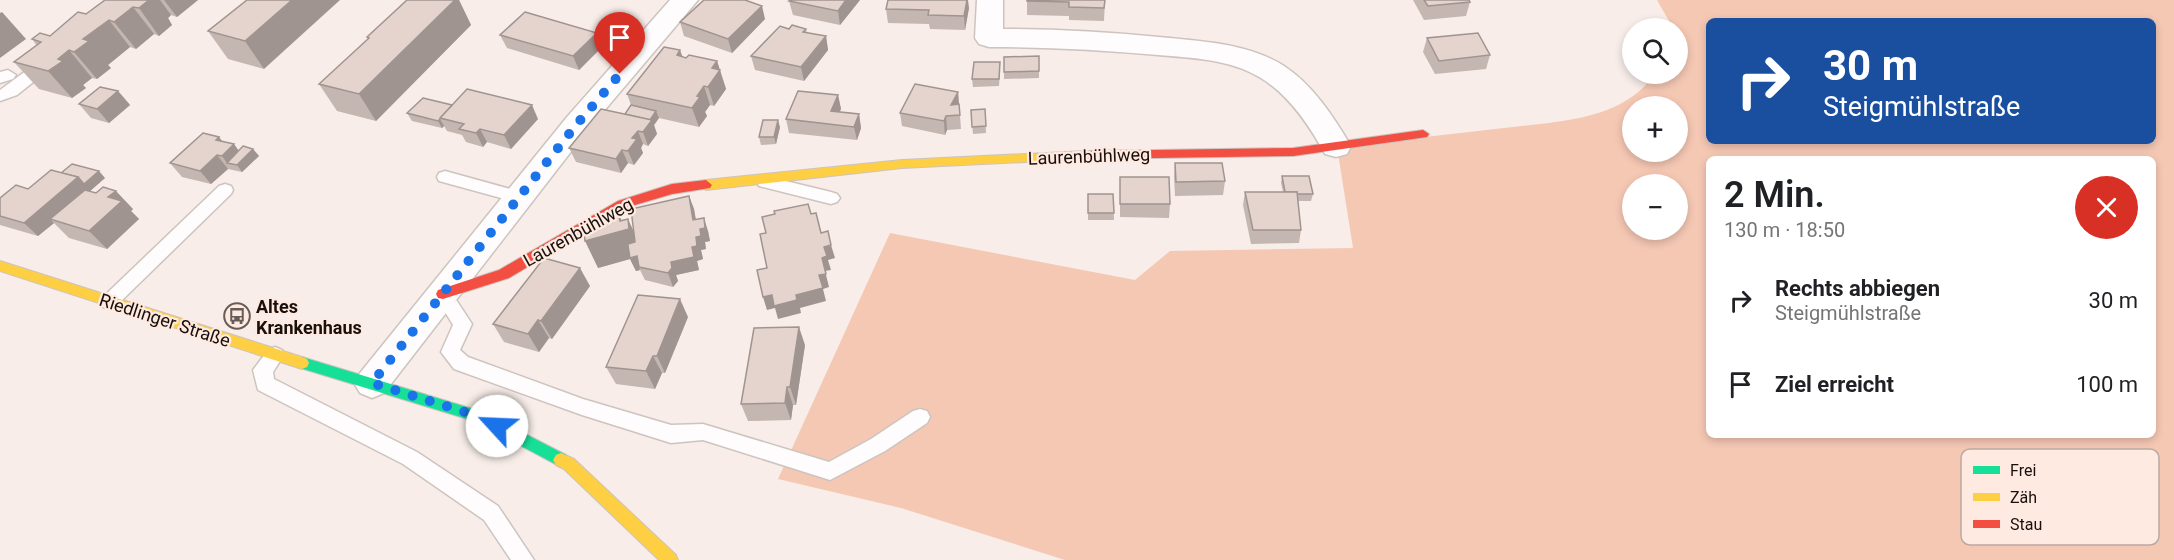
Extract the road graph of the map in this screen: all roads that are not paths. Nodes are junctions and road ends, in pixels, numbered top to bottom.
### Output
1 (990, 0) edge
2 (672, 2) edge
3 (55, 56) edge
4 (0, 96) edge
5 (1423, 134) dead end
6 (1336, 146) junction
7 (445, 177) dead end
8 (754, 179) junction
9 (225, 190) dead end
10 (519, 198) junction
11 (831, 198) dead end
12 (0, 266) edge
13 (443, 294) junction
14 (109, 302) junction
15 (275, 355) junction
16 (372, 383) junction
17 (920, 417) dead end
18 (523, 560) edge
19 (670, 560) edge

1 - 6 street
2 - 10 street
3 - 4 lane
5 - 6 street, Laurenbühlweg
6 - 8 street, Laurenbühlweg
7 - 10 lane
8 - 11 lane
8 - 13 street, Laurenbühlweg
9 - 14 lane
10 - 13 street
12 - 14 street, Riedlinger Straße
13 - 16 street
13 - 17 lane
14 - 15 street, Riedlinger Straße
15 - 16 street, Riedlinger Straße
15 - 18 lane
16 - 19 street, Riedlinger Straße

